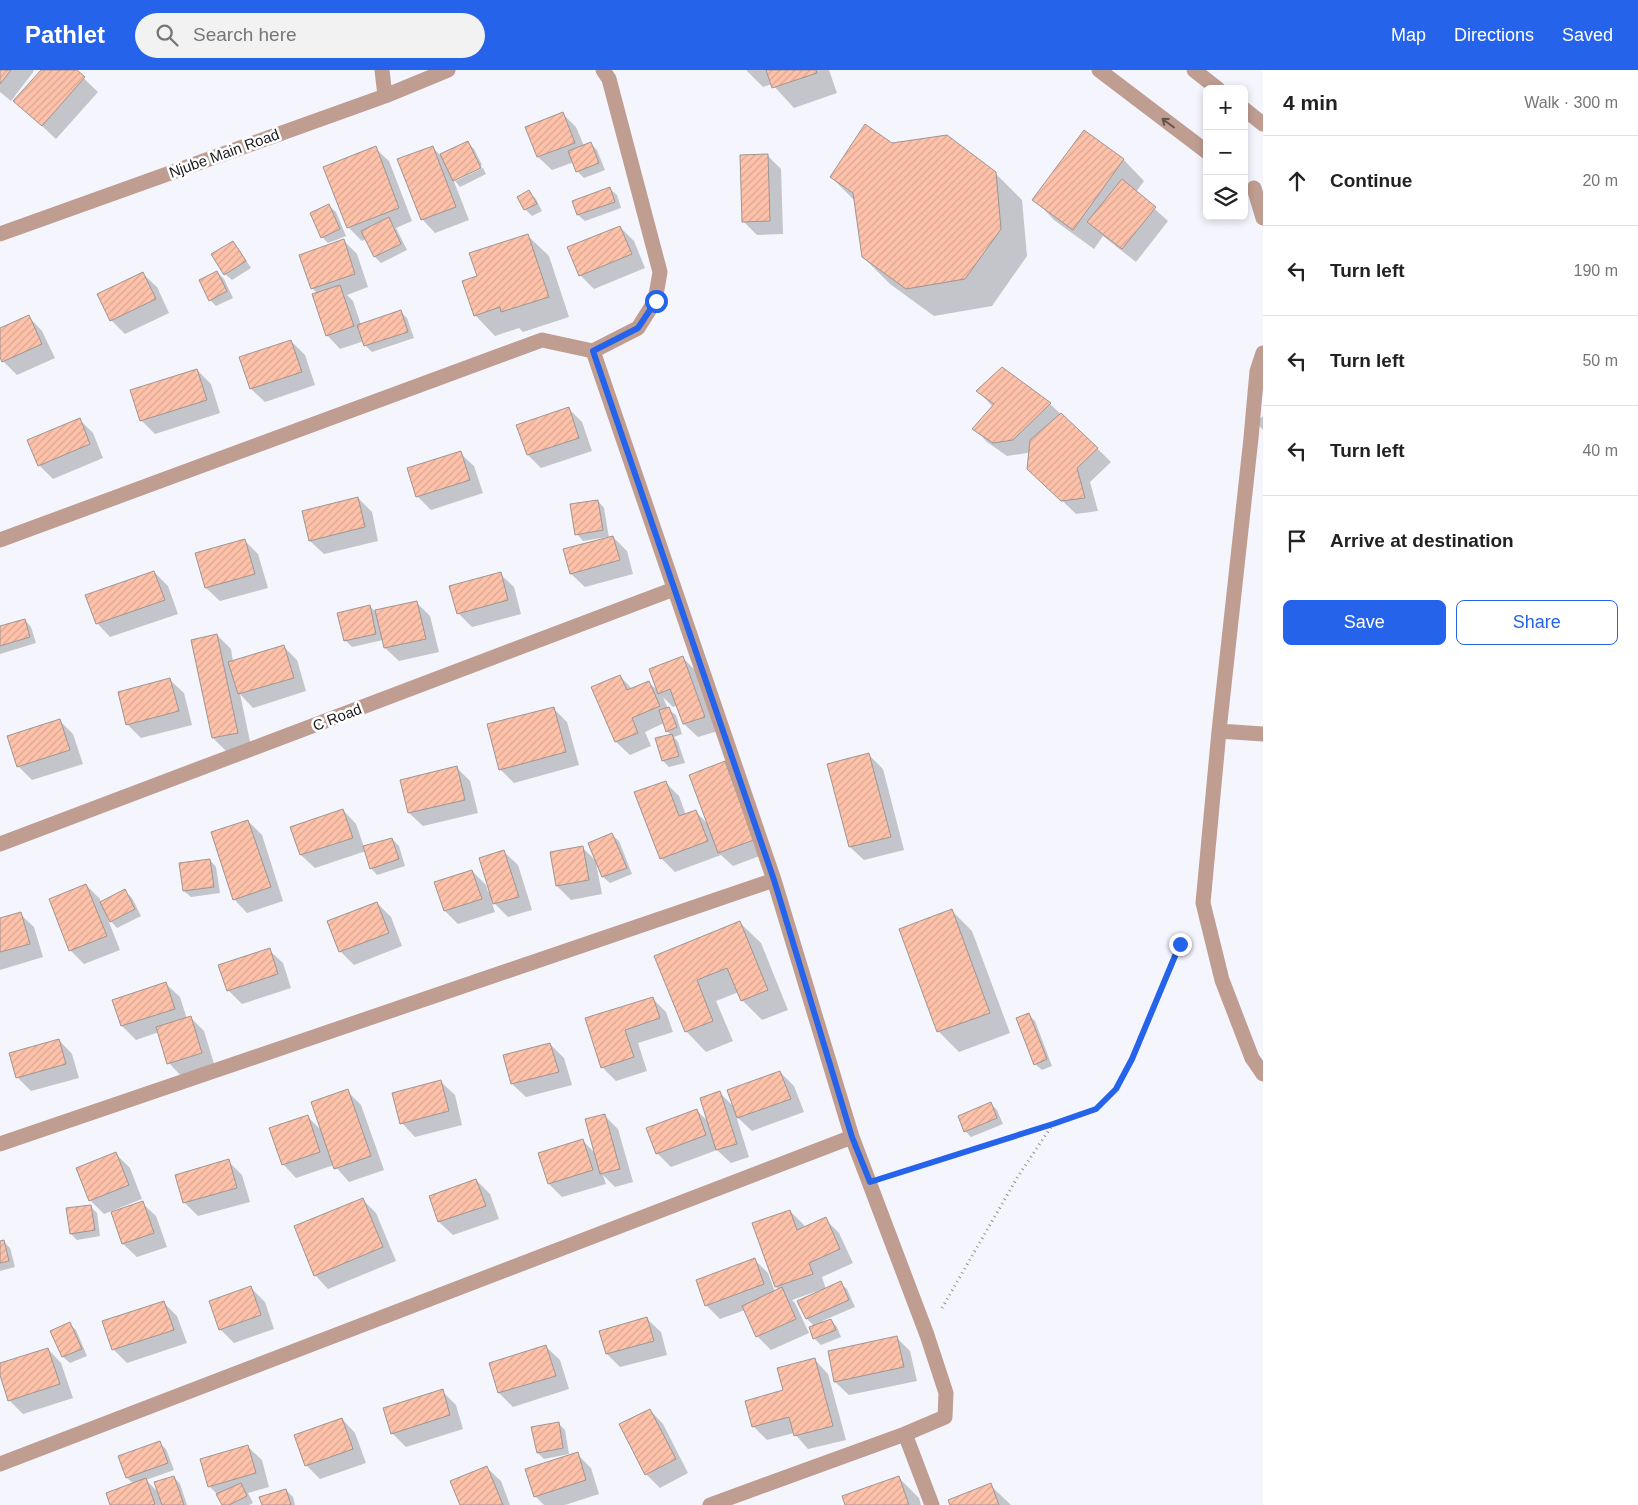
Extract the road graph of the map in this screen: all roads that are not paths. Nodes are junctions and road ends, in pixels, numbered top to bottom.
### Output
1 (382, 70) edge
2 (448, 70) edge
3 (603, 70) edge
4 (1099, 70) edge
5 (1194, 70) edge
6 (1213, 85) edge
7 (385, 96) junction
8 (1248, 112) edge
9 (1263, 124) edge
10 (1203, 149) edge
11 (1254, 188) edge
12 (1263, 218) edge
13 (0, 234) edge
14 (593, 351) junction
15 (1263, 353) edge
16 (0, 540) edge
17 (674, 589) junction
18 (1219, 731) junction
19 (1263, 734) edge
20 (0, 844) edge
21 (774, 880) junction
22 (1263, 1074) edge
23 (852, 1137) junction
24 (0, 1144) edge
25 (905, 1434) junction
26 (0, 1464) edge
27 (710, 1505) edge
28 (932, 1505) edge

1 - 7 street
2 - 7 street, Njube Main Road
3 - 14 street
10 -> 4 street
5 - 6 street
7 - 13 street, Njube Main Road
8 - 9 street
11 - 12 street
14 - 16 street
14 - 17 street
15 - 18 street
17 - 20 street, C Road
17 - 21 street
18 - 19 street
18 - 22 street
21 - 23 street
21 - 24 street
23 - 25 street
23 - 26 street
25 - 27 street
25 - 28 street

